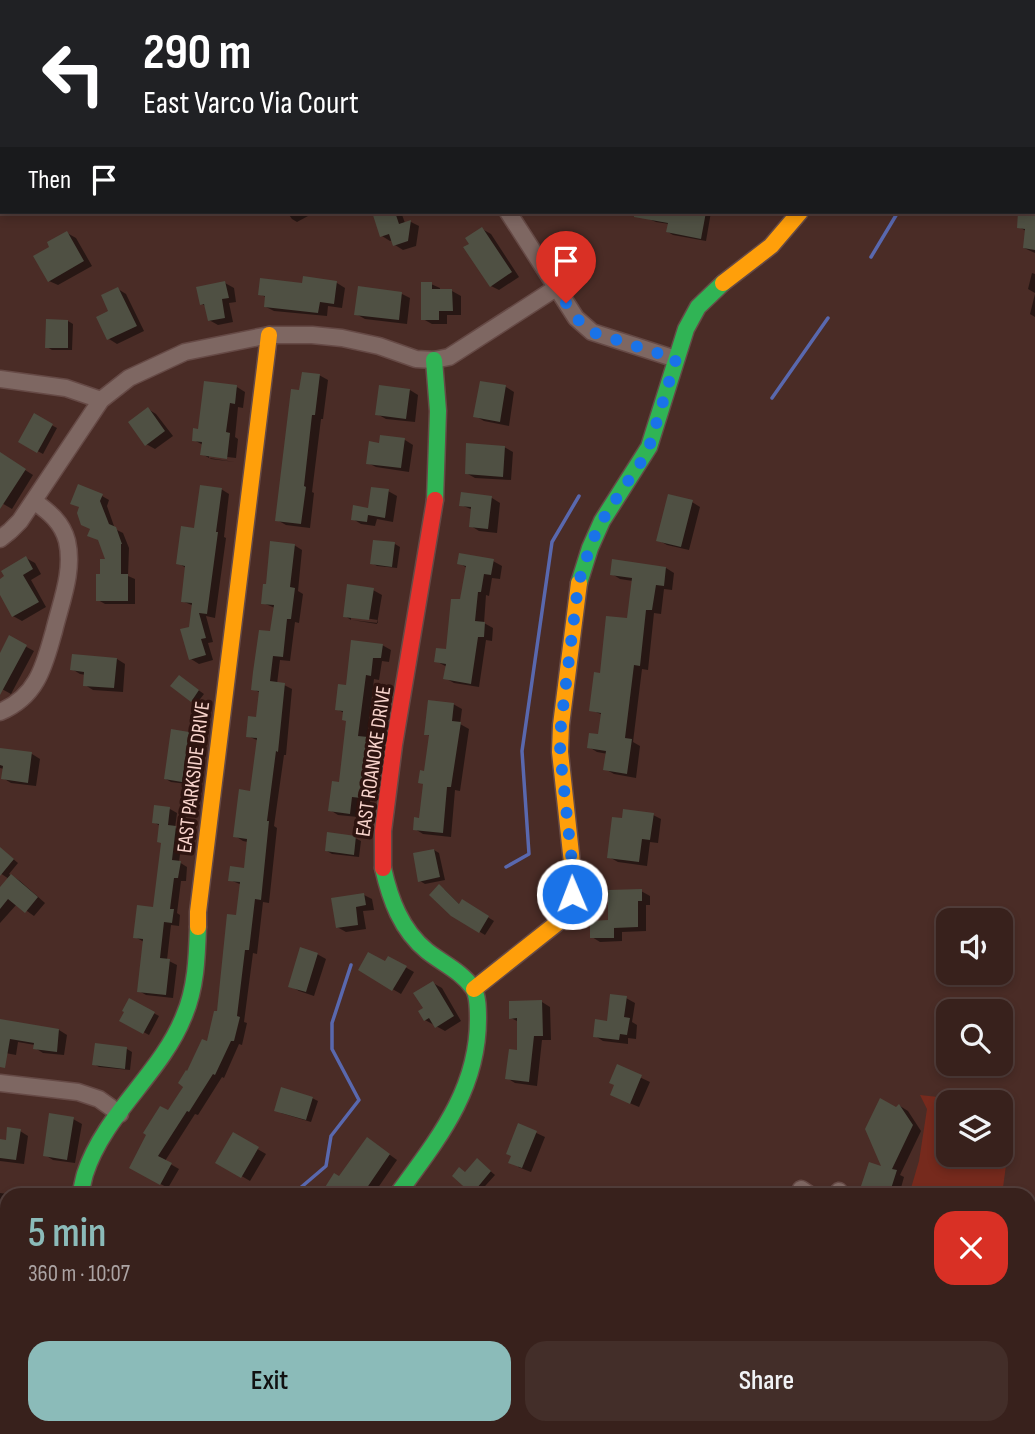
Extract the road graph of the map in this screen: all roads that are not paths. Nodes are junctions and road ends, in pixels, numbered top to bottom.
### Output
1 (509, 214) edge
2 (799, 214) edge
3 (556, 288) junction
4 (269, 335) junction
5 (676, 359) junction
6 (434, 360) junction
7 (0, 379) edge
8 (101, 400) junction
9 (34, 501) junction
10 (0, 539) edge
11 (0, 712) edge
12 (474, 989) junction
13 (0, 1083) edge
14 (120, 1114) junction
15 (81, 1188) edge
16 (402, 1188) edge

1 - 3 street
2 - 5 street
3 - 5 street
3 - 6 street
4 - 6 street
4 - 8 street
4 - 14 street, EAST PARKSIDE DRIVE
5 - 12 street
6 - 12 street, EAST ROANOKE DRIVE
7 - 8 street
8 - 9 street
9 - 10 street
9 - 11 street
12 - 16 street
13 - 14 street
14 - 15 street, EAST PARKSIDE DRIVE

